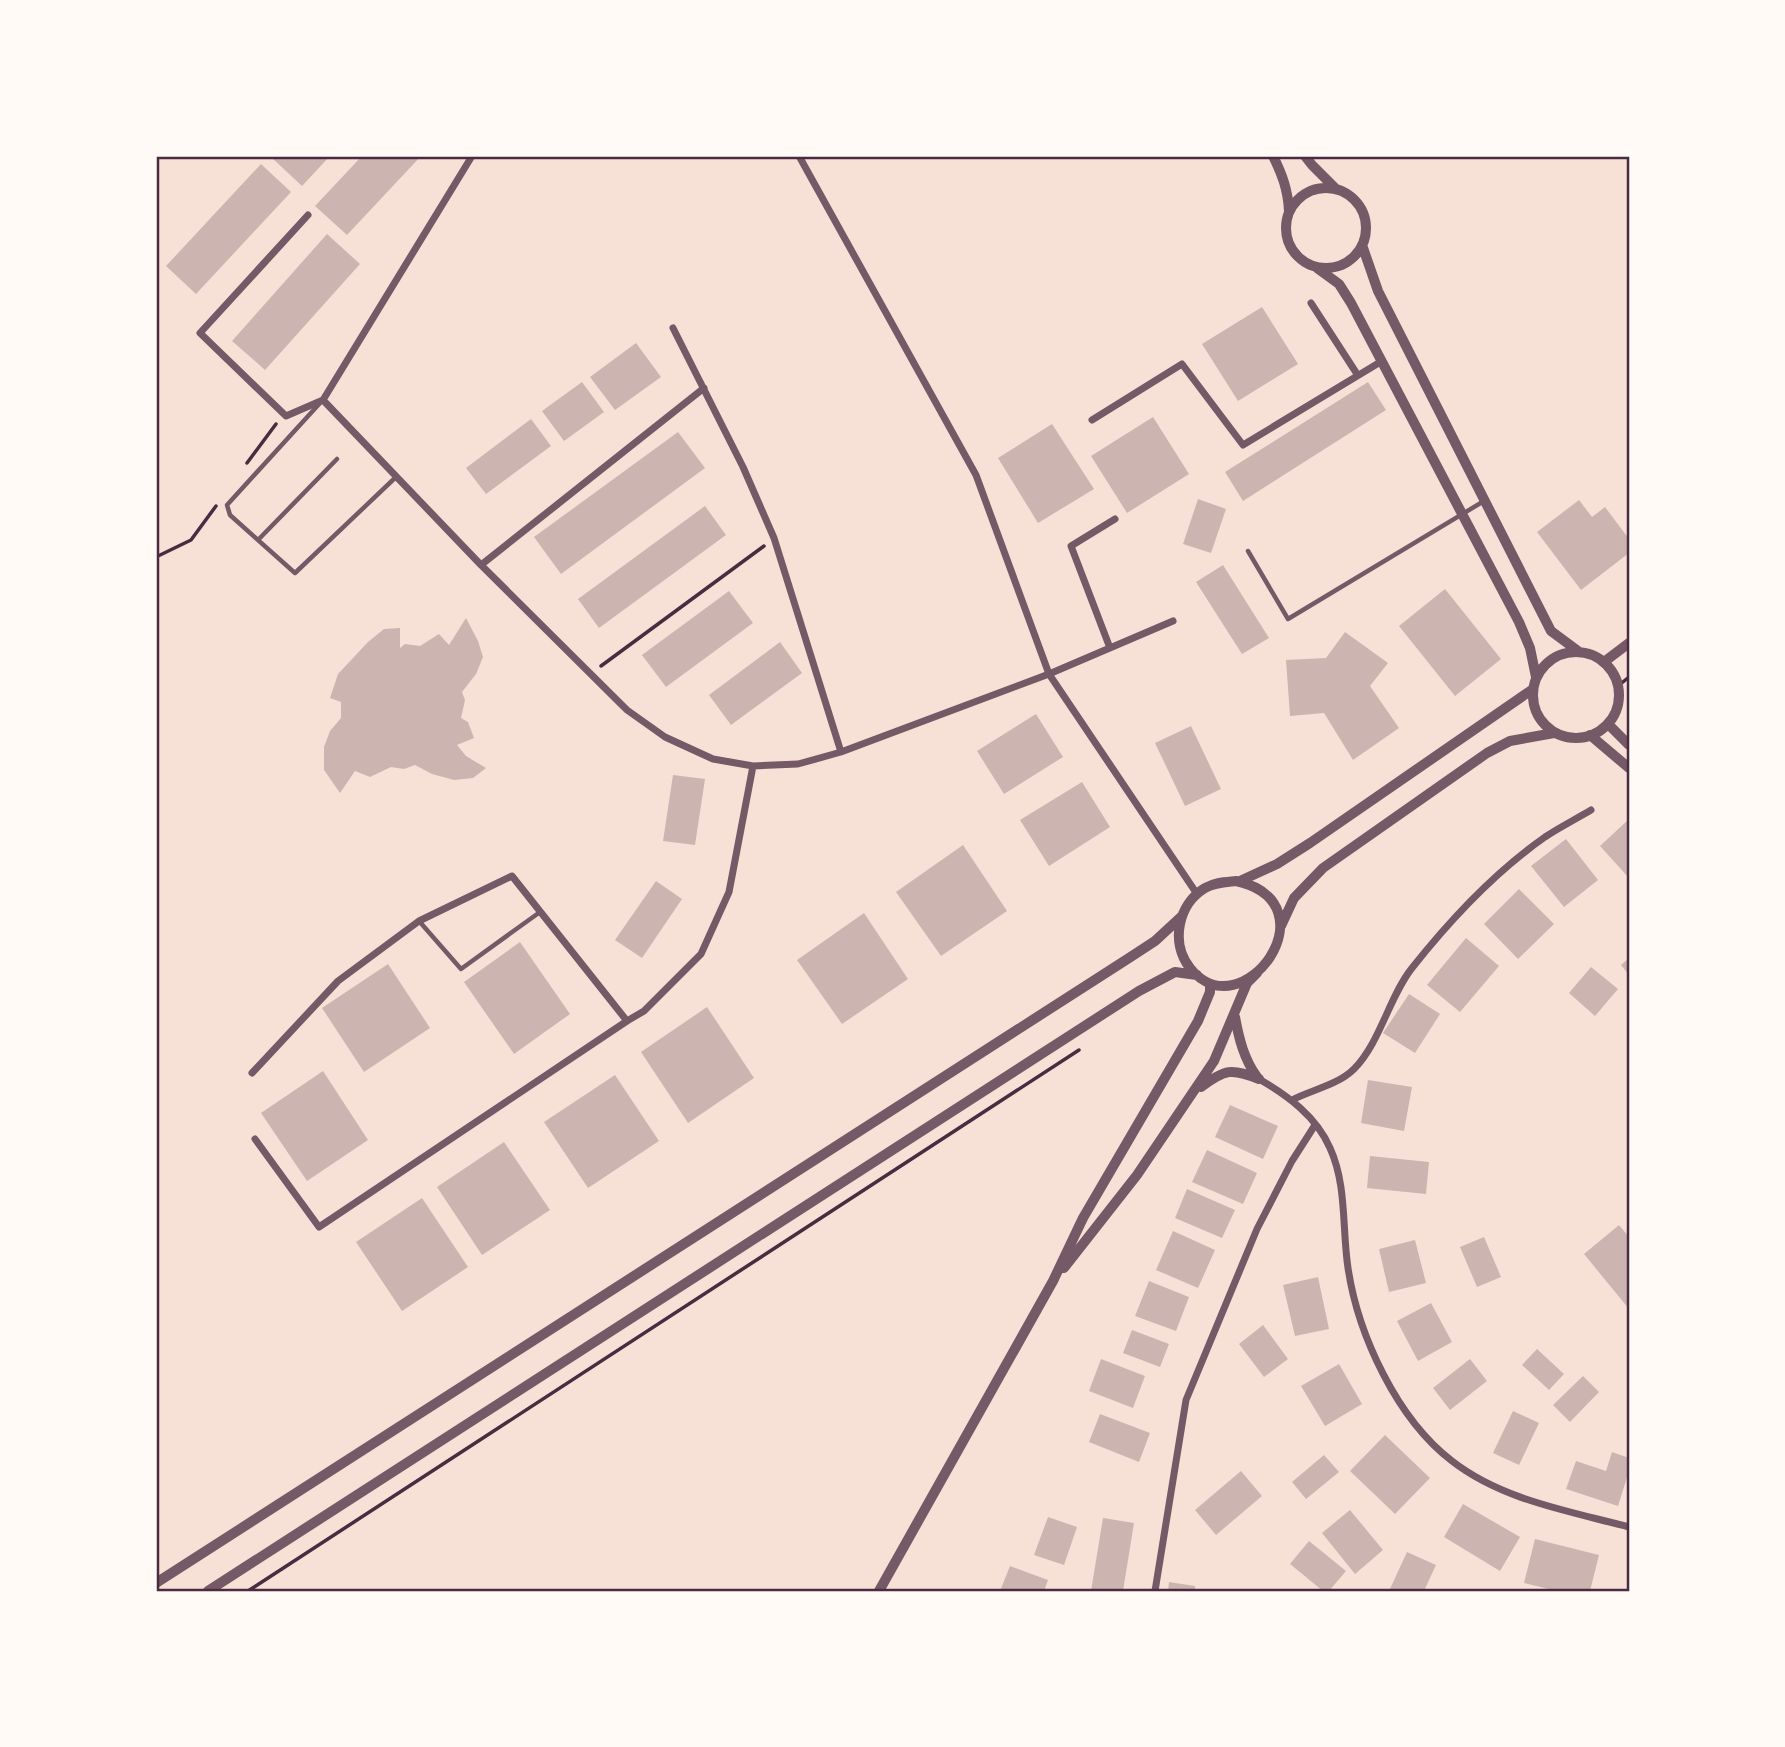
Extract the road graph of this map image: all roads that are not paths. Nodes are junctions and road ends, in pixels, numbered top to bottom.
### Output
1 (472, 156) edge
2 (799, 156) edge
3 (1272, 156) edge
4 (1305, 156) edge
5 (1336, 188) junction
6 (1289, 211) junction
7 (308, 215) dead end
8 (1362, 245) junction
9 (1317, 268) junction
10 (1311, 303) dead end
11 (673, 328) dead end
12 (1382, 361) junction
13 (1357, 374) junction
14 (704, 388) junction
15 (323, 400) junction
16 (1092, 420) dead end
17 (337, 458) dead end
18 (396, 477) junction
19 (1485, 501) junction
20 (1462, 514) junction
21 (1115, 519) dead end
22 (258, 540) junction
23 (1248, 551) dead end
24 (481, 565) junction
25 (1173, 621) dead end
26 (1629, 643) edge
27 (1110, 648) junction
28 (1577, 652) junction
29 (1604, 662) junction
30 (1049, 674) junction
31 (1536, 677) junction
32 (1533, 690) junction
33 (1608, 724) junction
34 (1554, 733) junction
35 (1590, 736) junction
36 (1629, 745) edge
37 (841, 752) junction
38 (753, 766) junction
39 (1629, 768) edge
40 (1591, 810) dead end
41 (1240, 881) junction
42 (1197, 894) junction
43 (540, 912) junction
44 (1181, 917) junction
45 (419, 921) junction
46 (1281, 926) junction
47 (1257, 973) junction
48 (1197, 975) junction
49 (1210, 984) junction
50 (1235, 1016) junction
51 (627, 1021) junction
52 (252, 1073) dead end
53 (1259, 1079) junction
54 (1194, 1093) junction
55 (1292, 1100) junction
56 (1315, 1125) junction
57 (255, 1139) dead end
58 (1053, 1281) junction
59 (1629, 1527) edge
60 (156, 1583) edge
61 (208, 1591) edge
62 (879, 1591) edge
63 (1155, 1591) edge

1 - 15 street
2 - 30 street
3 - 6 street
4 - 5 street
5 - 6 street
5 - 8 street
6 - 9 street
7 - 15 street
8 - 9 street
8 - 19 street
9 - 12 street
10 - 13 street
11 - 14 street
12 - 13 street
12 - 20 street
13 - 16 street
14 - 24 street
14 - 37 street
15 - 18 street
15 - 22 lane
17 - 22 lane
18 - 22 lane
18 - 24 street
19 - 20 lane
19 - 28 street
20 - 23 lane
20 - 31 street
21 - 27 street
24 - 38 street
25 - 27 street
26 - 29 street
27 - 30 street
28 - 29 street
28 - 31 street
29 - 33 street
30 - 37 street
30 - 42 street
31 - 32 street
32 - 34 street
32 - 41 street
33 - 35 street
33 - 36 street
34 - 35 street
34 - 46 street
35 - 39 street
37 - 38 street
38 - 51 street
40 - 55 street
41 - 42 street
41 - 46 street
42 - 44 street
43 - 45 street
43 - 45 lane
43 - 51 street
44 - 48 street
44 - 60 street
45 - 52 street
46 - 47 street
47 - 49 street
47 - 50 street
48 - 49 street
48 - 61 street
49 - 58 street
50 - 53 street
50 - 54 street
51 - 57 street
53 - 54 street
53 - 55 street
54 - 58 street
55 - 56 street
56 - 59 street
56 - 63 street
58 - 62 street

